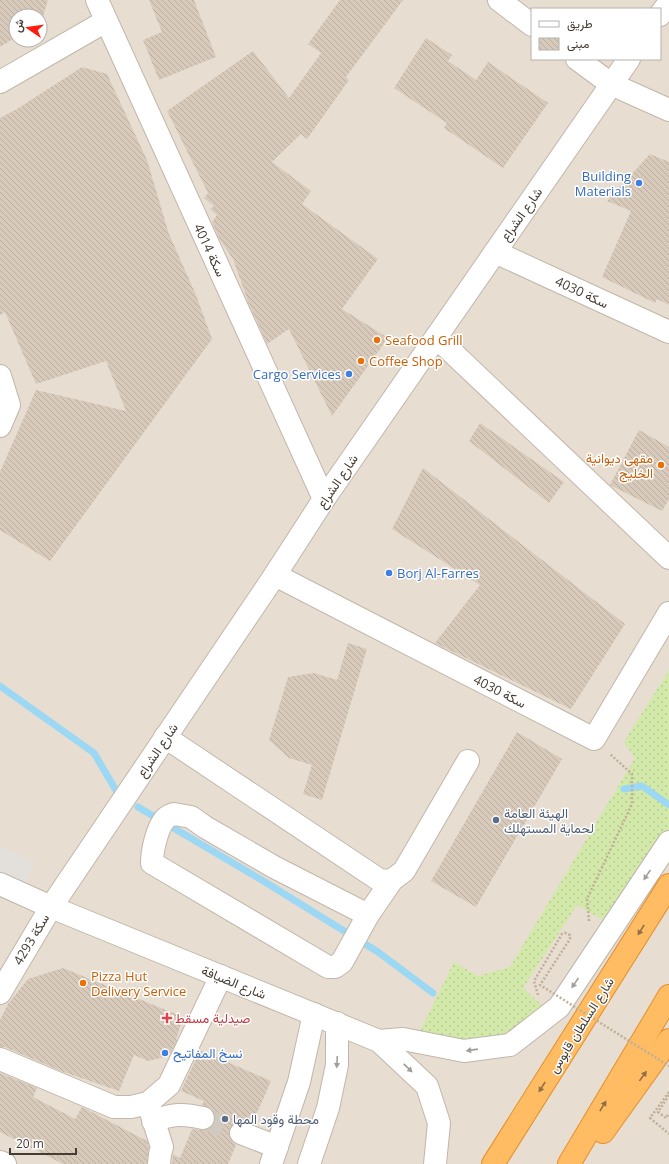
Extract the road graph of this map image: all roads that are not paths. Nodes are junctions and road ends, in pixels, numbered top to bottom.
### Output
1 (97, 0) edge
2 (498, 0) edge
3 (669, 3) edge
4 (661, 14) edge
5 (106, 21) junction
6 (531, 24) edge
7 (579, 60) edge
8 (628, 60) edge
9 (0, 82) edge
10 (611, 84) junction
11 (669, 110) edge
12 (495, 252) junction
13 (669, 332) edge
14 (436, 337) junction
15 (0, 376) edge
16 (0, 426) edge
17 (324, 499) junction
18 (669, 558) edge
19 (275, 575) junction
20 (669, 613) edge
21 (166, 737) junction
22 (468, 761) dead end
23 (669, 842) edge
24 (392, 880) junction
25 (0, 884) edge
26 (669, 885) edge
27 (51, 907) junction
28 (368, 915) junction
29 (221, 976) junction
30 (0, 993) edge
31 (669, 996) edge
32 (314, 1014) junction
33 (337, 1024) junction
34 (669, 1040) edge
35 (379, 1041) junction
36 (0, 1059) edge
37 (151, 1112) junction
38 (203, 1118) tunnel mouth
39 (241, 1133) tunnel mouth
40 (274, 1156) edge
41 (0, 1162) edge
42 (5, 1164) edge
43 (159, 1164) edge
44 (309, 1164) edge
45 (435, 1164) edge
46 (493, 1164) edge
47 (569, 1164) edge
48 (580, 1164) edge

1 - 5 street, سكة 4014
2 - 6 street
3 - 4 street
5 - 9 street
5 - 17 street, سكة 4014
7 - 10 street
8 - 10 street, شارع الشراع
10 - 11 street
10 - 12 street, شارع الشراع
12 - 13 street, سكة 4030
12 - 14 street, شارع الشراع
14 - 17 street, شارع الشراع
14 - 18 street
15 - 16 street
17 - 19 street, شارع الشراع
19 - 20 street, سكة 4030
19 - 21 street, شارع الشراع
21 - 24 street
21 - 27 street, شارع الشراع
22 - 24 street
23 -> 35 street
24 - 28 street
25 - 27 street, شارع الضيافة
26 -> 46 highway, شارع السلطان قابوس
27 - 29 street, شارع الضيافة
27 - 30 street, سكة 4293
28 - 28 street
29 - 32 street, شارع الضيافة
29 - 37 street
47 -> 31 highway
32 - 33 street, شارع الضيافة
32 - 40 street
33 - 35 street, شارع الضيافة
33 -> 44 street
48 -> 34 highway
35 -> 45 street
36 - 37 street
37 - 38 street
37 - 43 street
39 - 40 street
41 - 42 street

